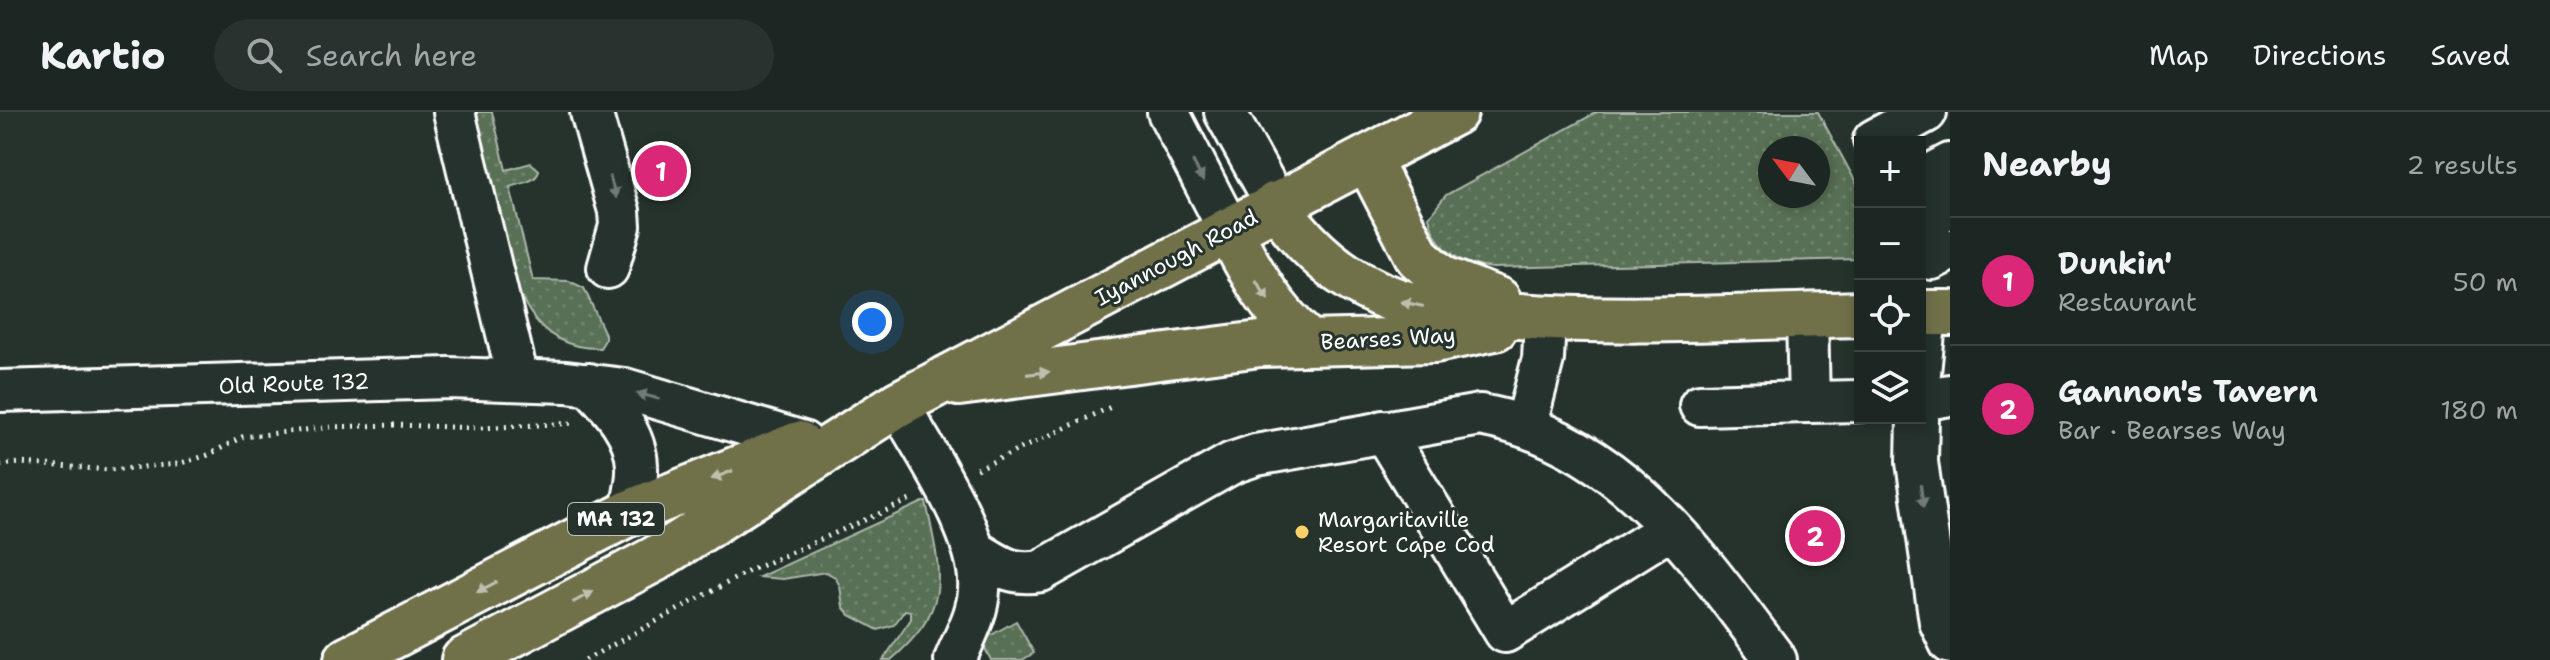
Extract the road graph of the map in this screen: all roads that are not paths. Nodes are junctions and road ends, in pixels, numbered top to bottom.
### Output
1 (454, 112) edge
2 (591, 112) edge
3 (1168, 112) edge
4 (1225, 112) edge
5 (1455, 112) edge
6 (1926, 112) edge
7 (1950, 121) edge
8 (1880, 134) edge
9 (1950, 145) edge
10 (1367, 158) junction
11 (1926, 158) edge
12 (1950, 164) edge
13 (1926, 177) edge
14 (1950, 187) edge
15 (1926, 199) edge
16 (1276, 204) junction
17 (1950, 207) edge
18 (1229, 230) junction
19 (1933, 234) edge
20 (608, 268) dead end
21 (1932, 313) edge
22 (1854, 314) edge
23 (1807, 316) junction
24 (1545, 319) junction
25 (1308, 342) junction
26 (1924, 352) edge
27 (518, 379) junction
28 (589, 384) junction
29 (0, 391) edge
30 (916, 395) junction
31 (1950, 395) edge
32 (1926, 399) edge
33 (1854, 401) edge
34 (1809, 402) junction
35 (1700, 405) dead end
36 (1918, 424) edge
37 (1526, 425) junction
38 (1383, 431) junction
39 (803, 442) junction
40 (631, 512) junction
41 (1670, 529) junction
42 (975, 551) junction
43 (1950, 643) edge
44 (347, 660) edge
45 (464, 660) edge
46 (955, 660) edge
47 (1776, 660) edge

1 - 27 street
2 -> 20 street
3 -> 18 street, Bearses Way
4 - 16 street, Bearses Way
5 - 10 main road, Iyannough Road / MA 132
6 - 8 street
7 - 8 street
9 - 11 street
10 - 16 main road, Iyannough Road / MA 132
10 - 24 main road
12 - 13 street
14 - 15 street
16 - 18 main road, Iyannough Road / MA 132
24 -> 16 main road, Bearses Way
17 - 19 street
18 -> 25 main road, Bearses Way
18 - 30 main road, Iyannough Road / MA 132
21 - 26 street
22 - 23 main road, Bearses Way
23 - 24 main road, Bearses Way
23 - 34 street
24 - 25 main road, Bearses Way
24 - 37 street
30 -> 25 main road
27 - 28 street, Old Route 132
27 - 29 street, Old Route 132
39 -> 28 street, Old Route 132
28 - 40 street
30 - 39 main road, Iyannough Road / MA 132
30 - 42 street
45 -> 30 main road, Iyannough Road / MA 132
31 - 32 street
33 - 34 street
34 - 35 street
36 -> 43 street
37 - 38 street
37 - 41 street
38 - 41 street
38 - 42 street
39 -> 40 main road, Iyannough Road / MA 132
40 -> 44 main road, Iyannough Road / MA 132
41 - 47 street
42 - 46 street

